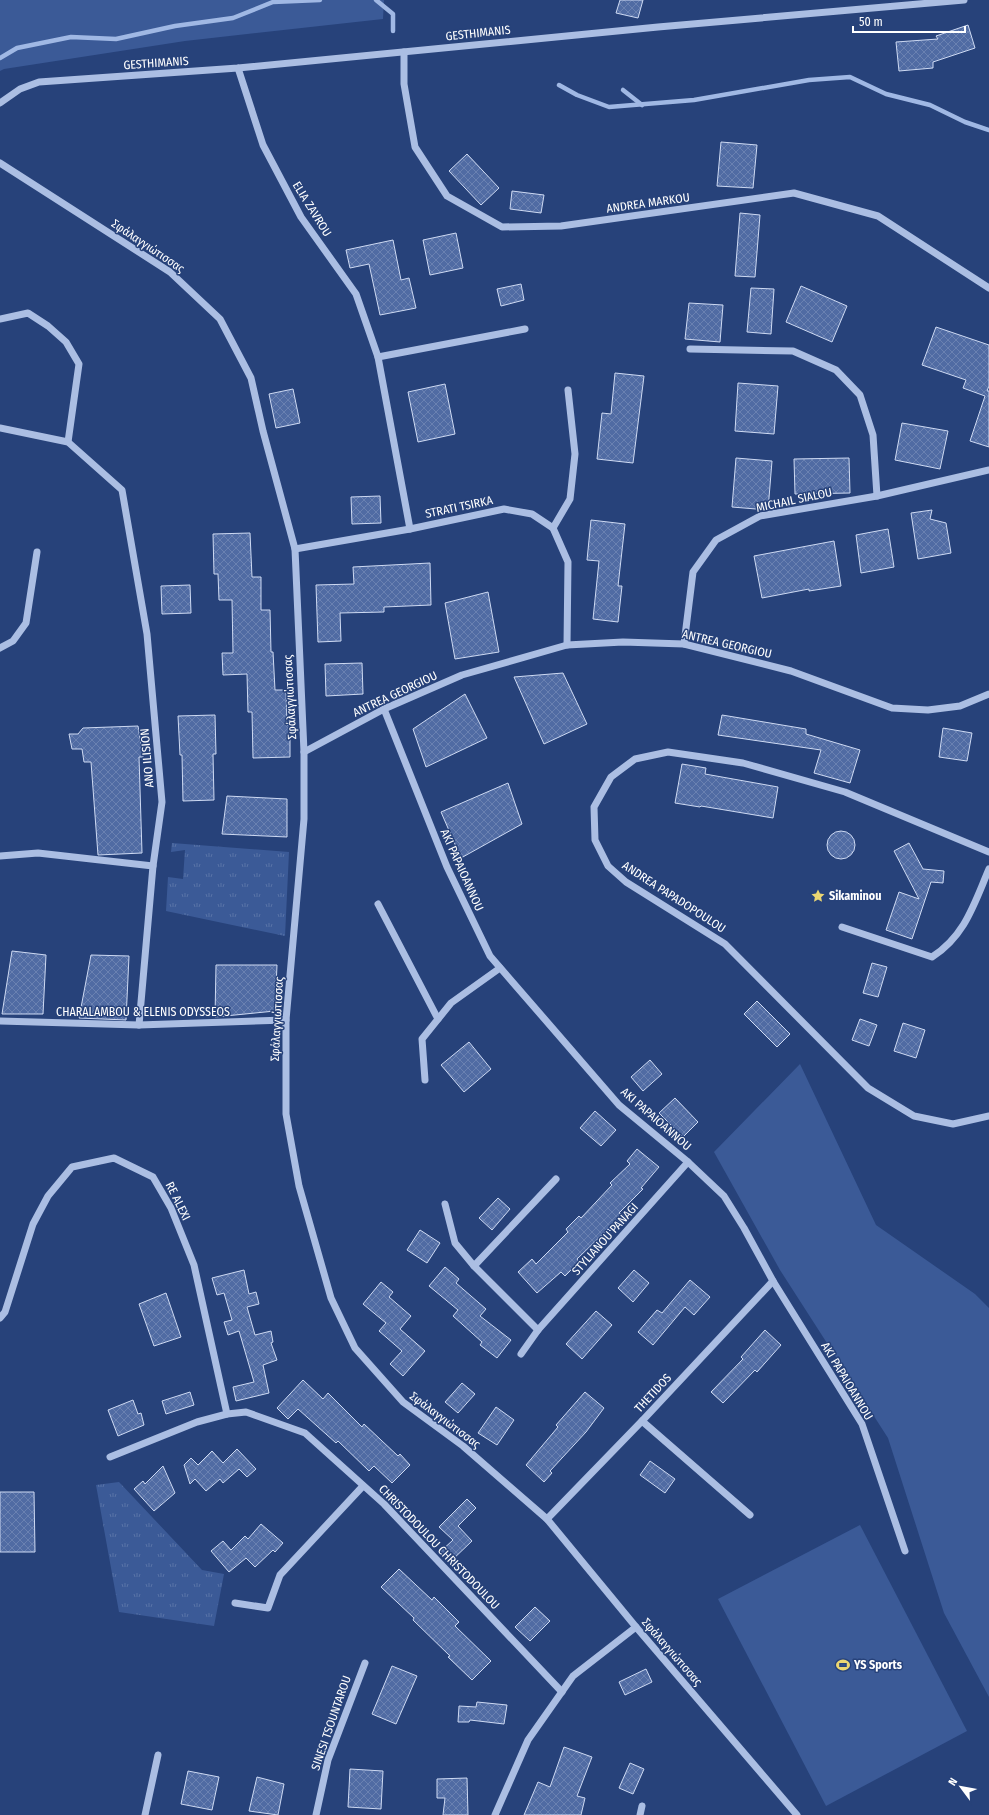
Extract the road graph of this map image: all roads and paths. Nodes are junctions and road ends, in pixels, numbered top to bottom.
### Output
1 (863, 0) edge
2 (964, 0) edge
3 (864, 8) junction
4 (404, 52) junction
5 (238, 68) junction
6 (0, 103) edge
7 (0, 162) edge
8 (989, 288) edge
9 (0, 319) edge
10 (525, 329) dead end
11 (690, 349) dead end
12 (378, 357) junction
13 (568, 390) dead end
14 (0, 428) edge
15 (68, 442) junction
16 (989, 470) edge
17 (877, 496) junction
18 (553, 528) junction
19 (410, 529) junction
20 (295, 549) junction
21 (37, 552) dead end
22 (684, 644) junction
23 (567, 646) junction
24 (0, 648) edge
25 (989, 694) edge
26 (384, 709) junction
27 (304, 752) junction
28 (989, 852) edge
29 (0, 856) edge
30 (154, 866) junction
31 (989, 869) edge
32 (378, 904) dead end
33 (842, 927) dead end
34 (500, 968) junction
35 (438, 1019) junction
36 (286, 1020) junction
37 (0, 1021) edge
38 (139, 1025) junction
39 (426, 1080) dead end
40 (989, 1116) edge
41 (688, 1162) junction
42 (556, 1179) dead end
43 (446, 1204) dead end
44 (474, 1266) junction
45 (773, 1281) junction
46 (0, 1318) edge
47 (538, 1330) junction
48 (521, 1354) dead end
49 (227, 1414) junction
50 (642, 1421) junction
51 (110, 1457) dead end
52 (363, 1486) junction
53 (750, 1515) dead end
54 (547, 1519) junction
55 (905, 1551) dead end
56 (235, 1603) dead end
57 (636, 1627) junction
58 (364, 1663) dead end
59 (562, 1692) junction
60 (158, 1755) dead end
61 (642, 1806) dead end
62 (145, 1815) edge
63 (316, 1815) edge
64 (495, 1815) edge
65 (640, 1815) edge
66 (798, 1815) edge

1 - 3 street
2 - 3 street, GESTHIMANIS
3 - 4 street, GESTHIMANIS
4 - 5 street, GESTHIMANIS
4 - 8 street, ANDREA MARKOU
5 - 6 street, GESTHIMANIS
5 - 12 street, ELIA ZAVROU
7 - 20 street, Σφάλαγγιώτισσας
9 - 15 street
10 - 12 street
11 - 17 street
12 - 19 street, ELIA ZAVROU
13 - 18 street
14 - 15 street
15 - 30 street, ANO ILISION
16 - 17 street, MICHAIL SIALOU
17 - 22 street, MICHAIL SIALOU
18 - 19 street, STRATI TSIRKA
18 - 23 street
19 - 20 street, STRATI TSIRKA
20 - 27 street, Σφάλαγγιώτισσας
21 - 24 street
22 - 23 street, ANTREA GEORGIOU
22 - 25 street, ANTREA GEORGIOU
23 - 26 street, ANTREA GEORGIOU
26 - 27 street, ANTREA GEORGIOU
26 - 34 street, AKI PAPAIOANNOU
27 - 36 street, Σφάλαγγιώτισσας
28 - 40 street, ANDREA PAPADOPOULOU
29 - 30 street
30 - 38 street, ANO ILISION
31 - 33 street
32 - 35 street
34 - 35 street
34 - 41 street, AKI PAPAIOANNOU
35 - 39 street
36 - 38 street, CHARALAMBOU & ELENIS ODYSSEOS
36 - 54 street, Σφάλαγγιώτισσας
37 - 38 street, CHARALAMBOU & ELENIS ODYSSEOS
41 - 45 street, AKI PAPAIOANNOU
41 - 47 street, STYLIANOU PANAGI
42 - 44 street
43 - 44 street
44 - 47 street
45 - 50 street, THETIDOS
45 - 55 street, AKI PAPAIOANNOU
46 - 49 street, RE ALEXI
47 - 48 street, STYLIANOU PANAGI
49 - 51 street, CHRISTODOULOU CHRISTODOULOU
49 - 52 street, CHRISTODOULOU CHRISTODOULOU
50 - 53 street
50 - 54 street, THETIDOS
52 - 56 street
52 - 59 street, CHRISTODOULOU CHRISTODOULOU
54 - 57 street, Σφάλαγγιώτισσας
57 - 59 street
57 - 66 street, Σφάλαγγιώτισσας
58 - 63 street, SINESI TSOUNTAROU
59 - 64 street
60 - 62 street
61 - 65 street

